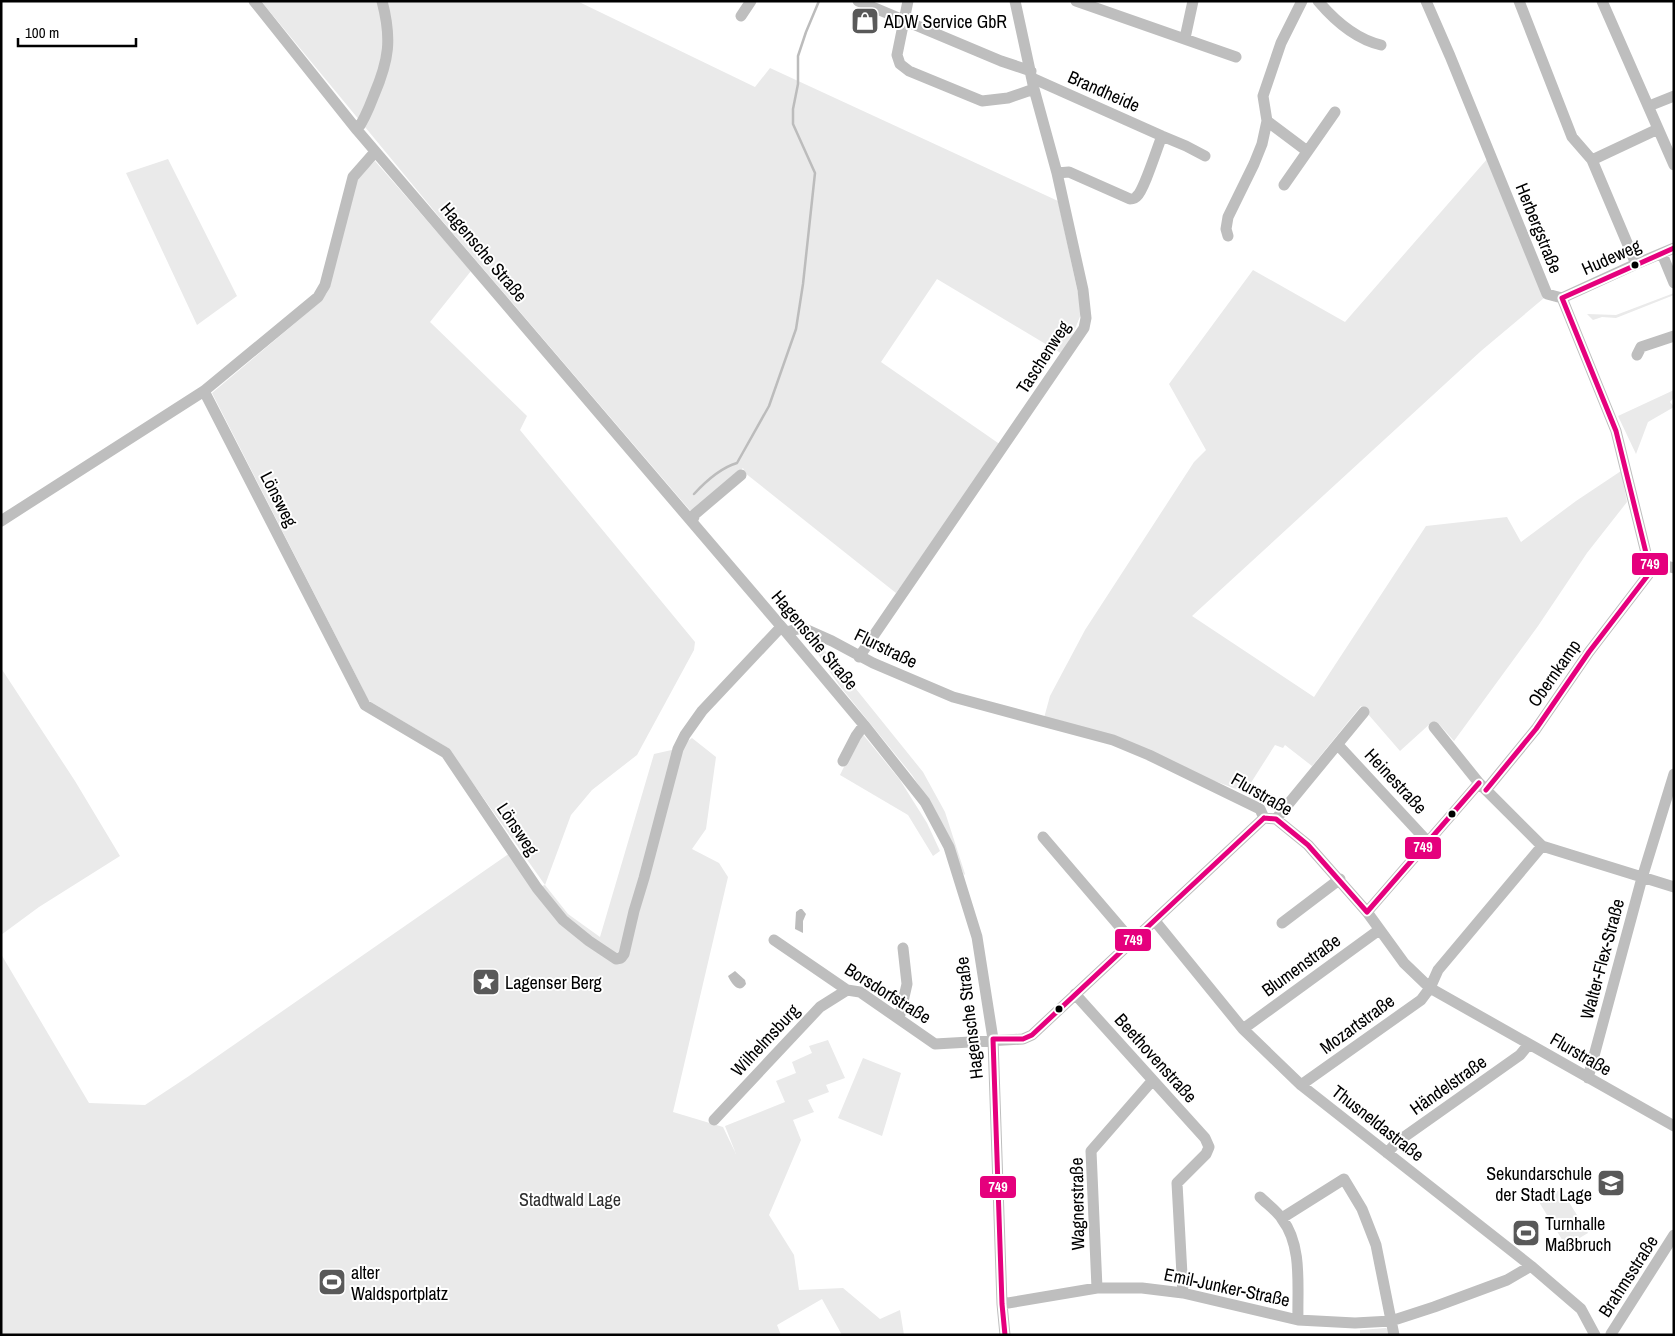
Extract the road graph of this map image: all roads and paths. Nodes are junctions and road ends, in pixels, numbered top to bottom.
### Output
1 (254, 1) edge
2 (382, 1) edge
3 (751, 1) edge
4 (858, 1) edge
5 (908, 1) edge
6 (1015, 1) edge
7 (1076, 1) edge
8 (1193, 1) edge
9 (1302, 1) edge
10 (1318, 1) edge
11 (1426, 1) edge
12 (1519, 1) edge
13 (1602, 1) edge
14 (741, 16) dead end
15 (904, 21) junction
16 (1185, 38) junction
17 (1381, 45) dead end
18 (1236, 57) dead end
19 (1032, 79) junction
20 (1674, 96) edge
21 (1649, 106) junction
22 (1335, 112) dead end
23 (1267, 121) junction
24 (1658, 129) junction
25 (357, 130) junction
26 (1162, 136) junction
27 (1307, 151) junction
28 (376, 152) junction
29 (1205, 156) dead end
30 (1592, 160) junction
31 (1674, 165) edge
32 (1057, 173) junction
33 (1284, 185) dead end
34 (1228, 236) dead end
35 (1674, 248) edge
36 (1662, 254) junction
37 (1636, 264) junction
38 (1674, 283) edge
39 (1562, 298) junction
40 (1674, 336) edge
41 (1637, 354) dead end
42 (204, 391) junction
43 (741, 475) dead end
44 (1, 521) edge
45 (692, 522) junction
46 (1674, 568) edge
47 (1650, 571) junction
48 (783, 629) junction
49 (859, 656) junction
50 (1364, 712) dead end
51 (864, 725) junction
52 (1434, 727) dead end
53 (1338, 745) junction
54 (843, 761) dead end
55 (1673, 782) edge
56 (1483, 786) junction
57 (1270, 818) junction
58 (1044, 837) dead end
59 (1427, 841) junction
60 (1542, 846) junction
61 (1642, 878) junction
62 (1340, 879) junction
63 (1674, 888) edge
64 (1368, 912) junction
65 (1155, 921) junction
66 (1282, 923) dead end
67 (1379, 930) junction
68 (774, 940) dead end
69 (1132, 941) junction
70 (903, 948) dead end
71 (1430, 988) junction
72 (847, 990) junction
73 (1075, 994) junction
74 (899, 1019) junction
75 (1243, 1029) junction
76 (993, 1040) junction
77 (1529, 1044) junction
78 (1588, 1078) junction
79 (1152, 1081) junction
80 (1301, 1085) junction
81 (714, 1120) dead end
82 (1674, 1126) edge
83 (1387, 1153) junction
84 (1260, 1197) dead end
85 (1282, 1218) junction
86 (1674, 1235) edge
87 (1531, 1266) junction
88 (1098, 1288) junction
89 (1183, 1293) junction
90 (1002, 1304) junction
91 (1298, 1320) junction
92 (1391, 1321) junction
93 (1355, 1329) edge
94 (1005, 1335) edge
95 (1394, 1335) edge
96 (1595, 1335) edge
97 (1611, 1335) edge

1 - 25 street, Hagensche Straße
2 - 25 street
3 - 14 street
4 - 15 street, Brandheide
5 - 15 street
6 - 19 street, Taschenweg
7 - 16 street
8 - 16 street
9 - 23 street
10 - 17 street
11 - 39 street, Herbergstraße
12 - 30 street
13 - 21 street
15 - 19 street, Brandheide
15 - 19 street
16 - 18 street
19 - 26 street, Brandheide
19 - 32 street, Taschenweg
20 - 21 street
21 - 24 street
22 - 27 street
23 - 27 street
23 - 34 street
24 - 30 street
24 - 31 street
25 - 28 street, Hagensche Straße
26 - 29 street, Brandheide
26 - 32 street
27 - 33 street
28 - 42 street
28 - 45 street, Hagensche Straße
30 - 37 street
32 - 49 street, Taschenweg
35 - 36 street, Hudeweg
36 - 37 street, Hudeweg
36 - 38 street
37 - 39 street, Hudeweg
39 - 47 street
40 - 41 street
42 - 44 street
42 - 48 street, Lönsweg
43 - 45 street
45 - 48 street, Hagensche Straße
46 - 47 street
47 - 56 street, Obernkamp
48 - 49 street, Flurstraße
48 - 51 street, Hagensche Straße
49 - 57 street, Flurstraße
50 - 53 street, Borsdorfstraße
51 - 54 street
51 - 76 street, Hagensche Straße
52 - 56 street
53 - 57 street, Borsdorfstraße
53 - 59 street, Heinestraße
55 - 61 street, Walter-Flex-Straße
56 - 59 street, Obernkamp
56 - 60 street
57 - 62 street, Flurstraße
57 - 65 street, Borsdorfstraße
58 - 69 street
59 - 64 street, Obernkamp
60 - 61 street
60 - 71 street, Mozartstraße
61 - 63 street
61 - 78 street, Walter-Flex-Straße
62 - 64 street, Flurstraße
62 - 66 street
64 - 67 street, Flurstraße
65 - 69 street, Borsdorfstraße
65 - 75 street, Thusneldastraße
67 - 71 street, Flurstraße
67 - 75 street, Blumenstraße
68 - 72 street, Borsdorfstraße
69 - 73 street, Borsdorfstraße
70 - 74 street
71 - 77 street, Flurstraße
71 - 80 street, Mozartstraße
72 - 74 street, Borsdorfstraße
72 - 81 street, Wilhelmsburg
73 - 76 street, Borsdorfstraße
73 - 79 street, Beethovenstraße
74 - 76 street, Borsdorfstraße
75 - 80 street, Thusneldastraße
76 - 90 street, Hagensche Straße
77 - 78 street, Flurstraße
77 - 83 street, Händelstraße
78 - 82 street, Flurstraße
79 - 88 street, Wagnerstraße
79 - 89 street, Beethovenstraße
80 - 83 street, Thusneldastraße
83 - 87 street, Thusneldastraße
84 - 85 street
85 - 91 street
85 - 92 street
86 - 97 street, Brahmsstraße
87 - 92 street, Emil-Junker-Straße
87 - 96 street, Thusneldastraße
88 - 89 street, Emil-Junker-Straße
88 - 90 street, Emil-Junker-Straße
89 - 91 street, Emil-Junker-Straße
90 - 94 street, Hagensche Straße
91 - 93 street, Emil-Junker-Straße
92 - 93 street, Emil-Junker-Straße
92 - 95 street

